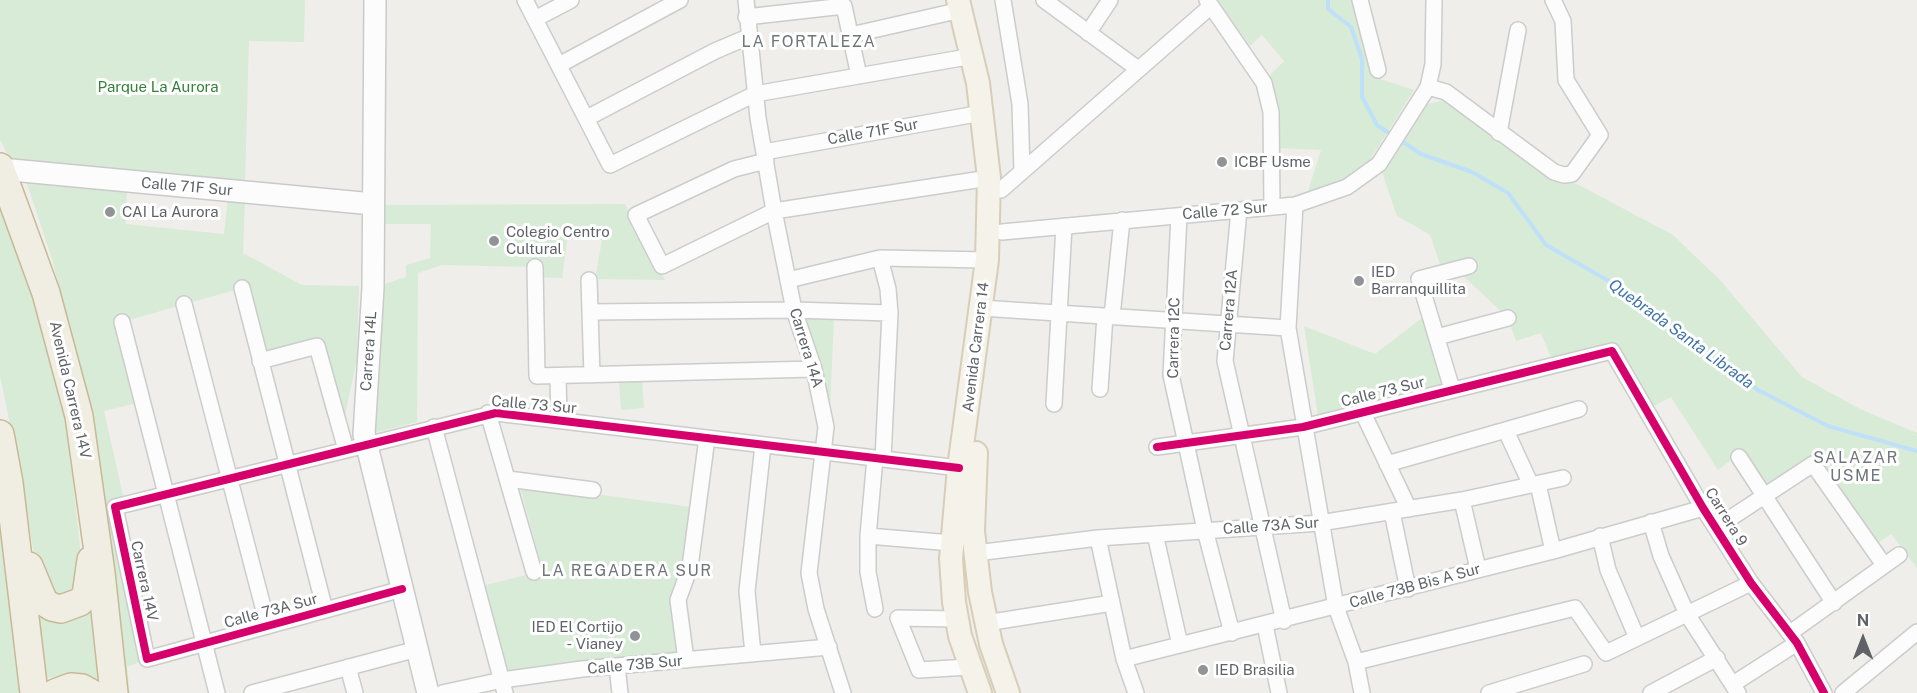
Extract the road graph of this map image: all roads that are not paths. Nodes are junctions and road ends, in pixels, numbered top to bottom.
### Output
1 (375, 0) edge
2 (525, 0) edge
3 (572, 0) edge
4 (680, 0) edge
5 (746, 0) edge
6 (1002, 0) edge
7 (1044, 0) edge
8 (1110, 0) edge
9 (1360, 0) edge
10 (1434, 0) edge
11 (1553, 0) edge
12 (964, 3) edge
13 (1209, 3) edge
14 (746, 16) junction
15 (534, 20) junction
16 (1518, 30) dead end
17 (1089, 33) junction
18 (851, 35) junction
19 (748, 37) junction
20 (973, 56) junction
21 (559, 64) junction
22 (1138, 69) junction
23 (1378, 70) dead end
24 (859, 76) junction
25 (1428, 87) junction
26 (755, 94) junction
27 (982, 112) junction
28 (587, 118) junction
29 (1498, 133) junction
30 (765, 156) junction
31 (0, 168) edge
32 (1023, 171) junction
33 (995, 184) junction
34 (373, 204) junction
35 (1295, 205) junction
36 (1272, 207) junction
37 (1239, 210) junction
38 (774, 211) junction
39 (1179, 216) junction
40 (1122, 220) junction
41 (1064, 226) junction
42 (1002, 232) junction
43 (880, 258) junction
44 (987, 260) junction
45 (1469, 266) dead end
46 (535, 267) dead end
47 (589, 280) dead end
48 (788, 280) junction
49 (242, 288) dead end
50 (184, 304) dead end
51 (988, 308) junction
52 (794, 310) junction
53 (590, 312) junction
54 (890, 313) junction
55 (1059, 313) junction
56 (1108, 316) junction
57 (1508, 318) dead end
58 (1173, 320) junction
59 (122, 322) dead end
60 (1228, 324) junction
61 (1288, 328) junction
62 (1437, 337) junction
63 (1612, 351) joint
64 (260, 361) junction
65 (814, 369) junction
66 (592, 375) junction
67 (558, 376) junction
68 (1100, 389) dead end
69 (1452, 389) junction
70 (1053, 404) dead end
71 (1579, 409) dead end
72 (1362, 411) junction
73 (488, 413) junction
74 (559, 420) junction
75 (434, 427) junction
76 (1303, 427) junction
77 (1506, 431) junction
78 (0, 434) edge
79 (1241, 435) junction
80 (707, 438) junction
81 (1186, 442) junction
82 (366, 444) junction
83 (763, 444) junction
84 (1157, 447) dead end
85 (346, 450) junction
86 (824, 452) junction
87 (1739, 457) dead end
88 (879, 459) junction
89 (1387, 464) junction
90 (286, 465) junction
91 (959, 468) junction
92 (1563, 478) dead end
93 (229, 479) junction
94 (508, 479) junction
95 (9, 483) junction
96 (1534, 484) junction
97 (593, 490) dead end
98 (166, 494) junction
99 (1765, 495) junction
100 (1462, 500) junction
101 (1703, 508) junction
102 (104, 509) junction
103 (1409, 509) junction
104 (1392, 512) junction
105 (1651, 522) junction
106 (1320, 523) junction
107 (1261, 527) junction
108 (1717, 527) junction
109 (1205, 530) junction
110 (1155, 534) junction
111 (868, 536) junction
112 (1600, 536) junction
113 (1098, 538) junction
114 (952, 543) junction
115 (1553, 551) junction
116 (976, 553) junction
117 (1899, 555) dead end
118 (1884, 565) junction
119 (1478, 569) junction
120 (534, 573) dead end
121 (1751, 583) junction
122 (402, 589) junction
123 (1408, 589) junction
124 (1112, 603) junction
125 (1834, 603) junction
126 (1336, 606) junction
127 (875, 609) dead end
128 (325, 610) junction
129 (1687, 614) junction
130 (956, 619) junction
131 (1284, 621) junction
132 (986, 623) junction
133 (1265, 625) junction
134 (268, 626) junction
135 (1917, 632) edge
136 (1232, 633) junction
137 (1637, 638) junction
138 (1793, 638) junction
139 (204, 644) junction
140 (1180, 645) junction
141 (829, 647) junction
142 (417, 649) junction
143 (753, 654) junction
144 (1718, 658) junction
145 (147, 659) joint
146 (1124, 659) junction
147 (686, 660) junction
148 (1356, 662) junction
149 (1584, 664) dead end
150 (618, 666) junction
151 (348, 667) junction
152 (969, 667) junction
153 (504, 686) edge
154 (1736, 688) edge
155 (34, 693) edge
156 (56, 693) edge
157 (91, 693) edge
158 (114, 693) edge
159 (217, 693) edge
160 (252, 693) edge
161 (355, 693) edge
162 (428, 693) edge
163 (442, 693) edge
164 (620, 693) edge
165 (843, 693) edge
166 (980, 693) edge
167 (1008, 693) edge
168 (1136, 693) edge
169 (1278, 693) edge
170 (1362, 693) edge
171 (1489, 693) edge
172 (1651, 693) edge
173 (1824, 693) edge
174 (1843, 693) edge

1 - 34 street, Carrera 14L
2 - 15 street
3 - 15 street
4 - 21 street
5 - 14 street, Carrera 14A
6 - 32 street
7 - 17 street
8 - 17 street
9 - 23 street
10 - 25 street
11 - 29 street
12 - 18 street
12 - 20 main road, Avenida Carrera 14
12 - 33 main road, Avenida Carrera 14
13 - 22 street
13 - 36 street
14 - 18 street
14 - 19 street, Carrera 14A
15 - 21 street
16 - 29 street
17 - 22 street
18 - 24 street
19 - 26 street, Carrera 14A
19 - 28 street
20 - 24 street
20 - 27 main road, Avenida Carrera 14
21 - 28 street
22 - 32 street
24 - 26 street
25 - 29 street
25 - 35 street, Calle 72 Sur
26 - 28 street
26 - 30 street, Carrera 14A
27 - 30 street, Calle 71F Sur
27 - 33 main road, Avenida Carrera 14
30 - 38 street, Carrera 14A
30 - 38 street, Calle 71F Sur
31 - 34 street, Calle 71F Sur
31 - 102 highway, Avenida Carrera 14V
32 - 33 street
33 - 38 street
33 - 42 main road, Avenida Carrera 14
33 - 44 main road, Avenida Carrera 14
34 - 82 street, Carrera 14L
35 - 36 street, Calle 72 Sur
35 - 61 street
36 - 37 street, Calle 72 Sur
37 - 39 street, Calle 72 Sur
37 - 60 street, Carrera 12A
38 - 48 street, Carrera 14A
39 - 40 street, Calle 72 Sur
39 - 58 street, Carrera 12C
40 - 41 street, Calle 72 Sur
40 - 56 street
41 - 42 street, Calle 72 Sur
41 - 55 street
42 - 51 main road, Avenida Carrera 14
43 - 44 street
43 - 48 street
43 - 54 street
44 - 51 main road, Avenida Carrera 14
45 - 62 street
46 - 67 street
47 - 53 street
48 - 52 street, Carrera 14A
49 - 64 street
50 - 93 street
51 - 55 street
51 - 91 main road, Avenida Carrera 14
51 - 116 main road, Avenida Carrera 14
52 - 53 street
52 - 54 street
52 - 65 street, Carrera 14A
53 - 66 street
54 - 88 street
55 - 56 street
55 - 70 street
56 - 58 street
56 - 68 street
57 - 62 street
58 - 60 street
58 - 81 street, Carrera 12C
59 - 98 street
60 - 61 street
60 - 79 street, Carrera 12A
61 - 76 street
62 - 69 street
63 - 69 street, Calle 73 Sur
63 - 101 street, Carrera 9
64 - 85 street
64 - 90 street
65 - 66 street
65 - 86 street, Carrera 14A
66 - 67 street
67 - 74 street
69 - 72 street, Calle 73 Sur
71 - 77 street
72 - 76 street, Calle 73 Sur
72 - 89 street
73 - 74 street, Calle 73 Sur
73 - 75 street, Calle 73 Sur
73 - 94 street
74 - 80 street, Calle 73 Sur
75 - 82 street, Calle 73 Sur
75 - 153 street
76 - 79 street, Calle 73 Sur
76 - 106 street
77 - 89 street
77 - 96 street
78 - 95 highway
79 - 81 street, Calle 73 Sur
79 - 107 street, Carrera 12A
80 - 83 street, Calle 73 Sur
80 - 147 street
81 - 84 street, Calle 73 Sur
81 - 109 street, Carrera 12C
82 - 85 street, Calle 73 Sur
82 - 122 street, Carrera 14L
83 - 86 street, Calle 73 Sur
83 - 143 street
85 - 90 street, Calle 73 Sur
86 - 88 street, Calle 73 Sur
86 - 141 street, Carrera 14A
87 - 99 street
88 - 91 street, Calle 73 Sur
88 - 111 street
89 - 103 street
90 - 93 street, Calle 73 Sur
90 - 128 street
91 - 114 main road, Avenida Carrera 14
92 - 96 street, Calle 73A Sur
93 - 98 street, Calle 73 Sur
93 - 134 street
94 - 97 street
94 - 120 street
95 - 102 highway
95 - 155 highway
96 - 100 street, Calle 73A Sur
96 - 115 street
98 - 102 street, Calle 73 Sur
98 - 139 street
99 - 108 street
99 - 118 street
99 - 125 street
100 - 103 street, Calle 73A Sur
100 - 119 street
101 - 105 street, Calle 73B Bis A Sur
101 - 108 street, Carrera 9
102 - 145 street, Carrera 14V
102 - 158 highway, Avenida Carrera 14V
103 - 104 street, Calle 73A Sur
104 - 106 street, Calle 73A Sur
104 - 123 street
105 - 112 street, Calle 73B Bis A Sur
105 - 129 street
106 - 107 street, Calle 73A Sur
106 - 126 street
107 - 109 street, Calle 73A Sur
107 - 131 street, Carrera 12A
108 - 121 street, Carrera 9
109 - 110 street, Calle 73A Sur
109 - 136 street, Carrera 12C
110 - 113 street, Calle 73A Sur
110 - 140 street
111 - 114 street
111 - 127 street
112 - 115 street, Calle 73B Bis A Sur
112 - 137 street
113 - 116 street, Calle 73A Sur
113 - 124 street
114 - 130 main road, Avenida Carrera 14
115 - 119 street, Calle 73B Bis A Sur
116 - 132 main road, Avenida Carrera 14
117 - 118 street
118 - 125 street
119 - 123 street, Calle 73B Bis A Sur
121 - 129 street
121 - 138 street, Carrera 9
122 - 128 street, Calle 73A Sur
122 - 142 street, Carrera 14L
123 - 126 street, Calle 73B Bis A Sur
124 - 132 street
124 - 146 street
125 - 138 street
126 - 131 street, Calle 73B Bis A Sur
126 - 148 street
128 - 134 street, Calle 73A Sur
129 - 137 street
129 - 144 street
130 - 152 main road, Avenida Carrera 14
130 - 152 street
131 - 133 street, Calle 73B Bis A Sur
132 - 167 main road, Avenida Carrera 14
133 - 136 street, Calle 73B Bis A Sur
133 - 169 street
134 - 139 street, Calle 73A Sur
135 - 174 street
136 - 140 street, Calle 73B Bis A Sur
137 - 148 street
138 - 154 street
138 - 173 street, Carrera 9
139 - 145 street, Calle 73A Sur
139 - 159 street
140 - 146 street, Calle 73B Bis A Sur
141 - 143 street, Calle 73B Sur
141 - 165 street, Carrera 14A
142 - 151 street
142 - 162 street, Carrera 14L
143 - 147 street, Calle 73B Sur
144 - 154 street
144 - 172 street
146 - 168 street
147 - 150 street, Calle 73B Sur
148 - 170 street
149 - 171 street
150 - 153 street, Calle 73B Sur
150 - 164 street
151 - 160 street
151 - 161 street
152 - 166 main road, Avenida Carrera 14
153 - 163 street, Calle 73B Sur
156 - 157 highway

